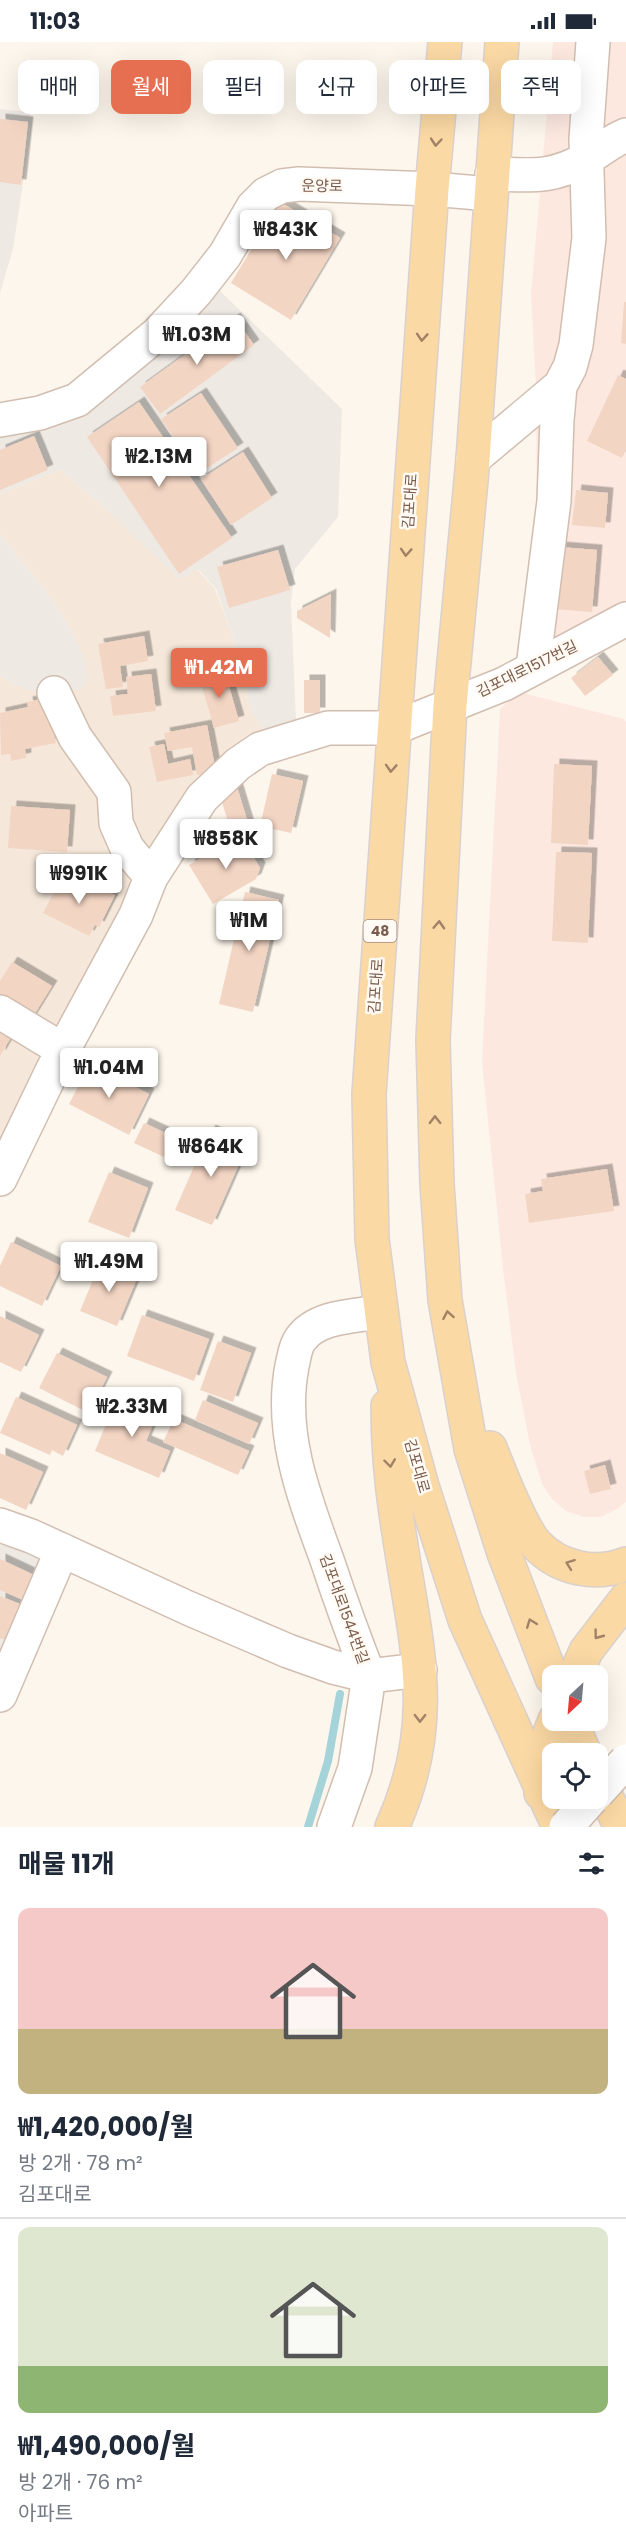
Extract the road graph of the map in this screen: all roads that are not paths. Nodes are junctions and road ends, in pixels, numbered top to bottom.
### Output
1 (445, 42) edge
2 (502, 42) edge
3 (593, 42) edge
4 (626, 135) edge
5 (586, 159) junction
6 (491, 184) junction
7 (432, 189) junction
8 (560, 386) junction
9 (0, 420) edge
10 (472, 459) junction
11 (626, 619) edge
12 (533, 667) junction
13 (54, 693) dead end
14 (450, 705) junction
15 (394, 728) junction
16 (151, 877) junction
17 (0, 1012) edge
18 (63, 1050) junction
19 (0, 1179) edge
20 (380, 1312) junction
21 (388, 1362) junction
22 (456, 1364) junction
23 (0, 1525) edge
24 (62, 1550) junction
25 (626, 1563) edge
26 (626, 1599) edge
27 (547, 1665) edge
28 (580, 1665) edge
29 (420, 1671) junction
30 (369, 1676) junction
31 (0, 1695) edge
32 (551, 1731) edge
33 (626, 1761) edge
34 (608, 1781) edge
35 (541, 1792) junction
36 (608, 1800) edge
37 (582, 1809) edge
38 (334, 1827) edge
39 (392, 1827) edge
40 (559, 1827) edge
41 (566, 1827) edge
42 (593, 1827) edge
43 (621, 1827) edge

1 -> 7 main road, 김포대로 / 48
2 - 6 main road
3 - 5 street
4 - 5 street, 운양로
5 - 6 street, 운양로
5 - 8 street
6 - 7 street, 운양로
6 - 10 main road
7 - 9 street, 운양로
7 -> 15 main road, 김포대로 / 48
8 - 10 street
8 - 12 street
10 - 14 main road
11 - 12 street, 김포대로1517번길
12 - 14 street, 김포대로1517번길
13 - 16 street
14 - 15 street, 김포대로1517번길
22 -> 14 main road
15 - 16 street
15 -> 20 main road, 김포대로 / 48
16 - 18 street
17 - 18 street
18 - 19 street
20 - 21 main road, 김포대로 / 48
20 - 30 street, 김포대로1544번길
21 -> 29 main road
21 - 35 main road, 김포대로 / 48
25 -> 22 main road
27 -> 22 main road
23 - 24 street, 김포대로1544번길
24 - 30 street, 김포대로1544번길
24 - 31 street
26 -> 28 main road
29 - 30 street
29 -> 39 main road
30 - 38 street
32 - 35 main road
33 - 34 street, bridge
35 - 40 main road, 김포대로 / 48
35 - 42 main road
36 - 43 main road
37 - 41 street, bridge

